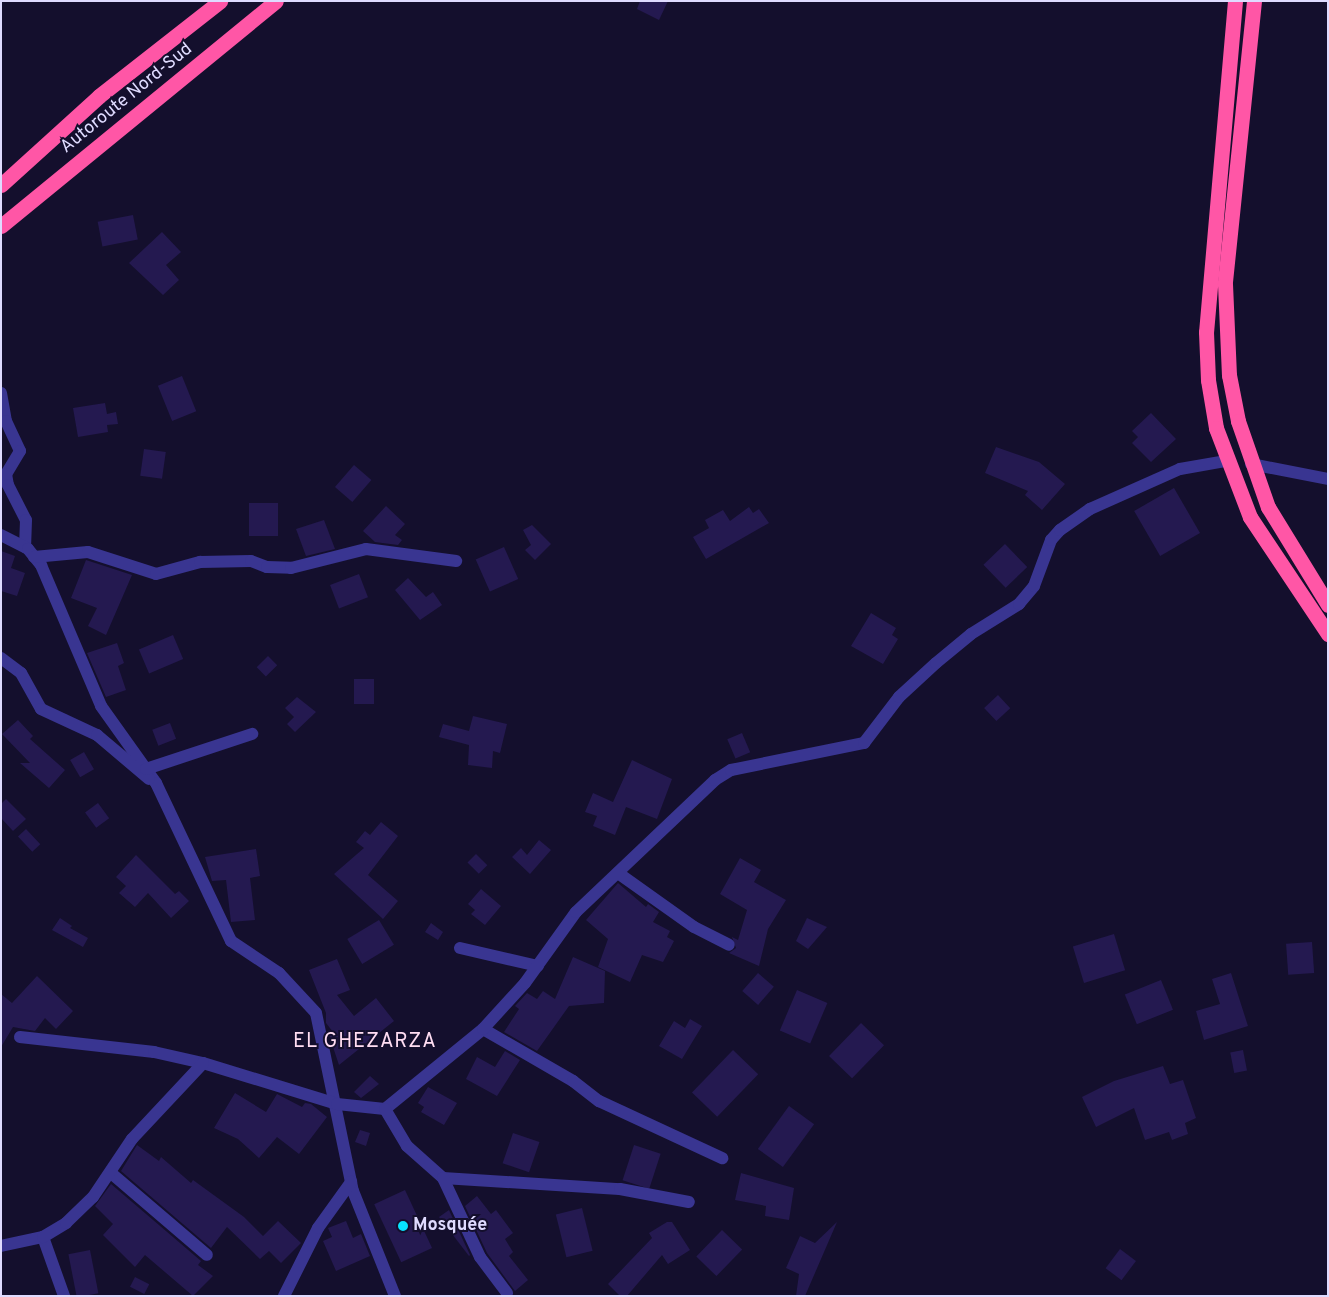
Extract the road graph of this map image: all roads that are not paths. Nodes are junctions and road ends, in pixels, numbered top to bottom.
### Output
1 (220, 1) edge
2 (276, 1) edge
3 (1236, 1) edge
4 (1254, 1) edge
5 (1, 185) edge
6 (1, 226) edge
7 (1, 393) edge
8 (1226, 461) junction
9 (1251, 464) junction
10 (1328, 479) edge
11 (1, 535) edge
12 (25, 547) junction
13 (34, 557) junction
14 (456, 561) dead end
15 (1328, 605) edge
16 (1328, 634) edge
17 (1, 658) edge
18 (252, 734) dead end
19 (146, 769) junction
20 (156, 783) junction
21 (618, 872) junction
22 (729, 945) dead end
23 (460, 948) dead end
24 (538, 966) junction
25 (483, 1030) junction
26 (20, 1037) dead end
27 (203, 1062) junction
28 (337, 1104) junction
29 (385, 1110) junction
30 (722, 1158) dead end
31 (111, 1173) junction
32 (443, 1178) junction
33 (351, 1182) junction
34 (689, 1202) dead end
35 (43, 1237) junction
36 (1, 1246) edge
37 (207, 1255) dead end
38 (507, 1293) dead end
39 (64, 1296) edge
40 (284, 1296) edge
41 (395, 1296) edge

1 - 5 highway, Autoroute Nord-Sud
2 - 6 highway, Autoroute Nord-Sud
3 - 8 highway
4 - 9 highway
7 - 12 street
8 - 16 highway
8 - 21 street
9 - 10 street
9 - 15 highway
11 - 12 street
12 - 13 street
13 - 14 street
13 - 19 street
17 - 20 street
18 - 19 street
19 - 20 street
20 - 28 street
21 - 22 street
21 - 24 street
23 - 24 street
24 - 25 street
25 - 29 street
25 - 30 street
26 - 27 street
27 - 28 street
27 - 31 street
28 - 29 street
28 - 33 street
29 - 32 street
31 - 35 street
31 - 37 street
32 - 34 street
32 - 38 street
33 - 40 street
33 - 41 street
35 - 36 street
35 - 39 street

